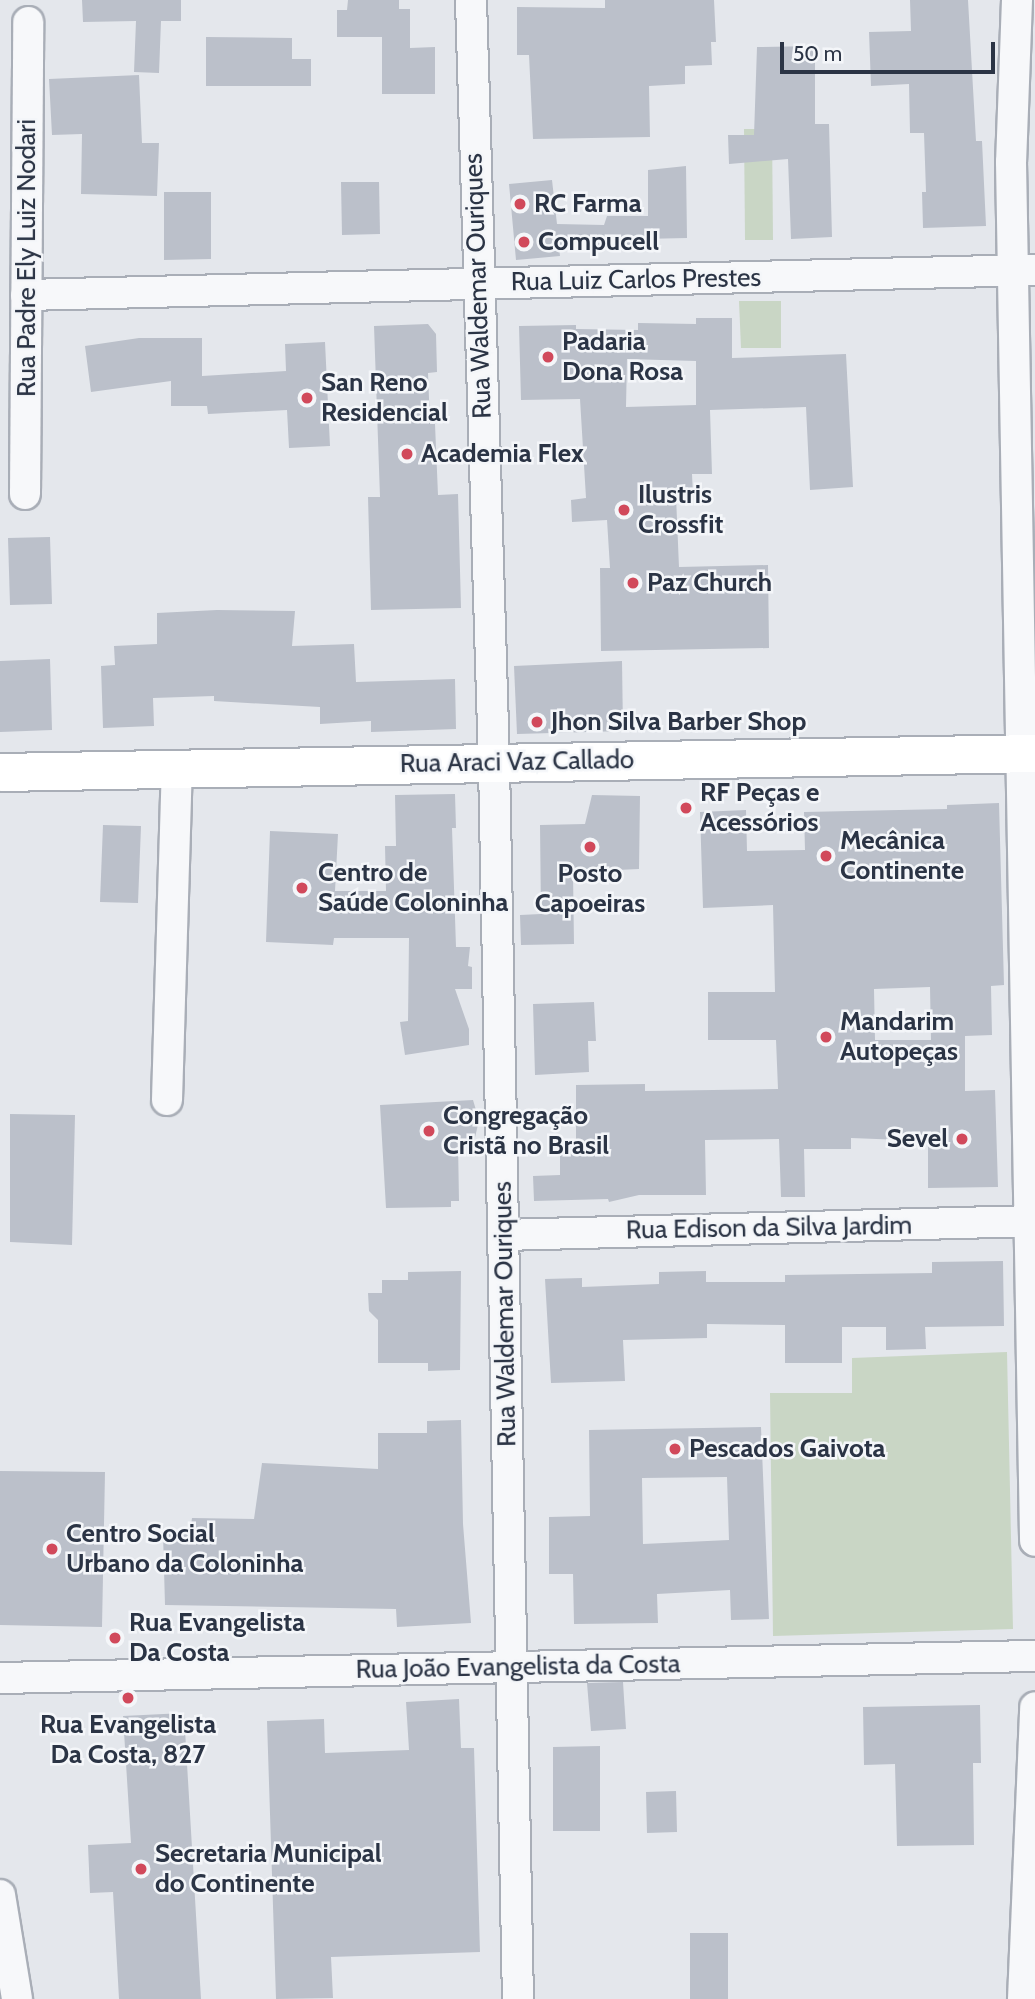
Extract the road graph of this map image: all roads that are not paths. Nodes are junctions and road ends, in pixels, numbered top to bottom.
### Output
1 (471, 0) edge
2 (1017, 0) edge
3 (28, 22) dead end
4 (1024, 271) edge
5 (478, 284) junction
6 (26, 295) junction
7 (25, 494) dead end
8 (1028, 753) edge
9 (494, 763) junction
10 (177, 769) junction
11 (0, 772) edge
12 (167, 1100) dead end
13 (1032, 1221) edge
14 (503, 1235) junction
15 (1035, 1541) edge
16 (1035, 1656) edge
17 (512, 1667) junction
18 (0, 1678) edge
19 (1035, 1707) edge
20 (0, 1895) edge
21 (17, 1999) edge
22 (518, 1999) edge
23 (1023, 1999) edge

1 - 5 street, Rua Waldemar Ouriques
2 - 4 street
3 - 6 street, Rua Padre Ely Luiz Nodari
4 - 5 street, Rua Luiz Carlos Prestes
4 - 8 street
5 - 6 street, Rua Luiz Carlos Prestes
5 - 9 street, Rua Waldemar Ouriques
6 - 7 street, Rua Padre Ely Luiz Nodari
8 - 9 main road, Rua Araci Vaz Callado
8 - 13 street
9 - 10 main road, Rua Araci Vaz Callado
9 - 14 street, Rua Waldemar Ouriques
10 - 11 main road, Rua Araci Vaz Callado
10 - 12 street
13 - 14 street, Rua Edison da Silva Jardim
13 - 15 street
14 - 17 street, Rua Waldemar Ouriques
16 - 17 street, Rua João Evangelista da Costa
17 - 18 street, Rua João Evangelista da Costa
17 - 22 street, Rua Waldemar Ouriques
19 - 23 street
20 - 21 street

